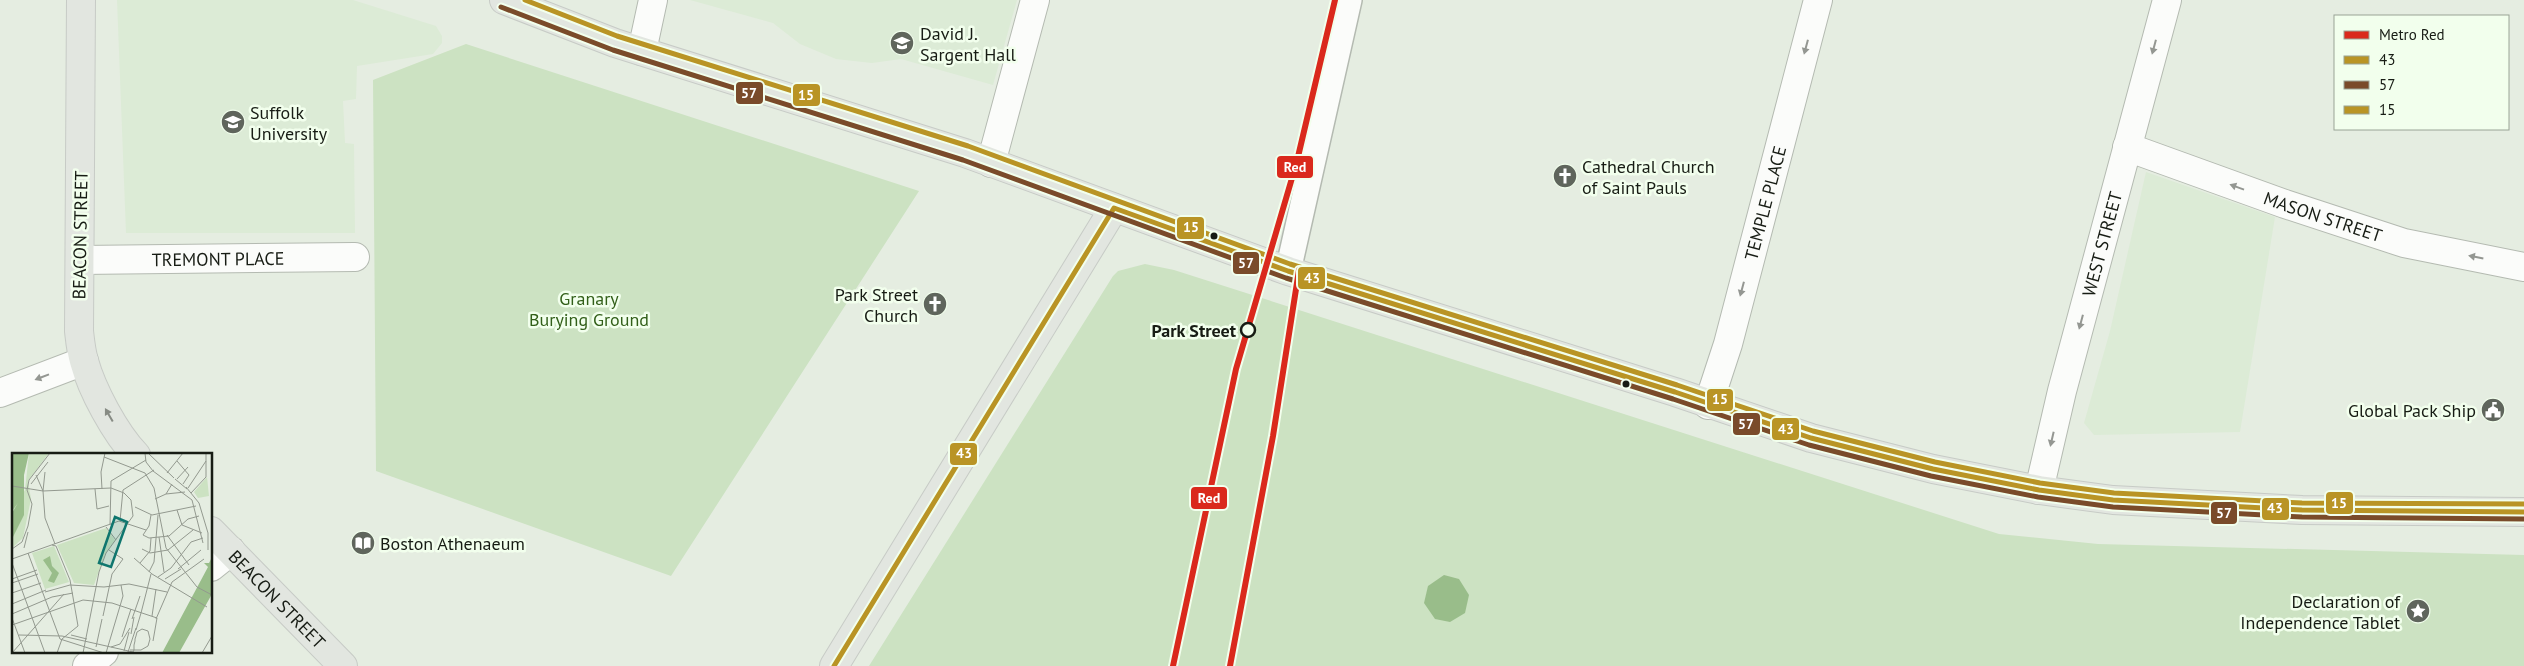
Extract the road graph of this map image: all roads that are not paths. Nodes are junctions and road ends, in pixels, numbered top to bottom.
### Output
1 (81, 0) edge
2 (507, 0) edge
3 (652, 0) edge
4 (1036, 0) edge
5 (1349, 0) edge
6 (1818, 0) edge
7 (2167, 0) edge
8 (642, 51) junction
9 (2127, 147) junction
10 (991, 163) junction
11 (1114, 208) junction
12 (355, 257) dead end
13 (80, 260) junction
14 (2524, 267) edge
15 (1288, 271) junction
16 (84, 361) junction
17 (0, 393) edge
18 (1708, 405) junction
19 (135, 453) edge
20 (2039, 490) junction
21 (2524, 512) edge
22 (212, 534) edge
23 (221, 559) edge
24 (102, 654) edge
25 (87, 666) edge
26 (343, 666) edge
27 (834, 666) edge

1 - 13 main road, BEACON STREET
2 - 8 main road
3 - 8 street
4 - 10 street
5 - 15 street
6 -> 18 street, TEMPLE PLACE
7 -> 9 street, WEST STREET
8 - 10 main road
14 -> 9 street, MASON STREET
9 -> 20 street, WEST STREET
10 - 11 main road
11 - 15 main road
11 - 27 main road
12 - 13 street, TREMONT PLACE
13 - 16 main road, BEACON STREET
15 - 18 main road
16 -> 17 street
19 -> 16 main road, BEACON STREET
18 - 20 main road
20 - 21 main road
22 - 23 main road, BEACON STREET
23 - 26 main road, BEACON STREET
24 - 25 street

